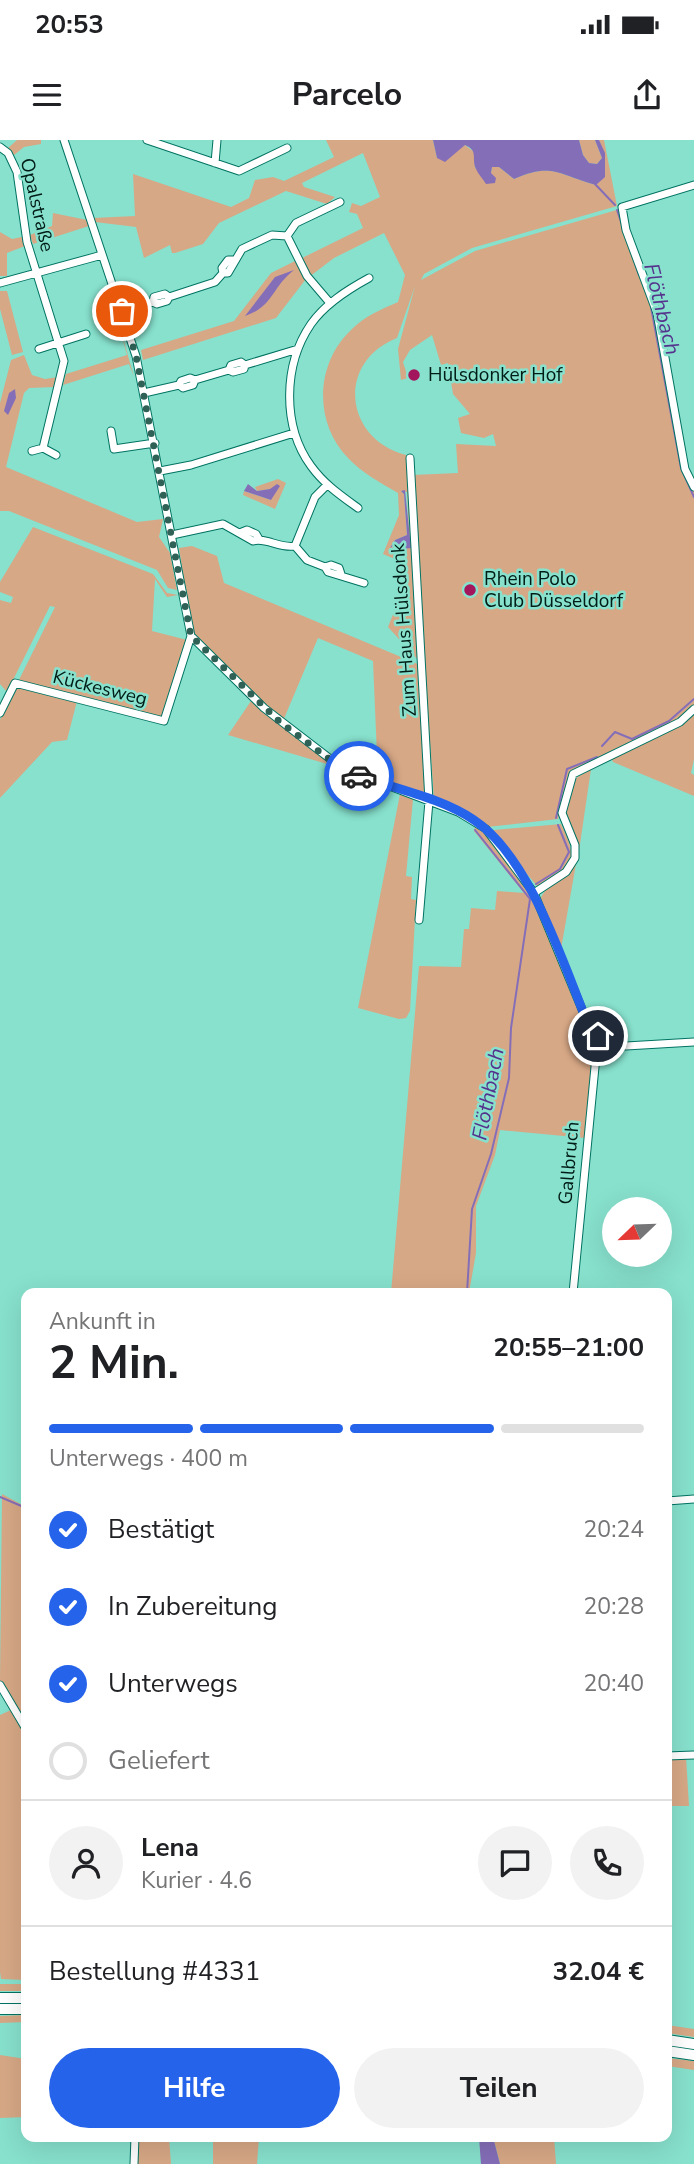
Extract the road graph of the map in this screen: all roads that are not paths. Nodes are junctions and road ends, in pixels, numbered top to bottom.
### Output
1 (64, 140) edge
2 (147, 140) edge
3 (216, 140) edge
4 (0, 147) edge
5 (287, 148) dead end
6 (215, 163) junction
7 (694, 185) edge
8 (340, 202) dead end
9 (287, 236) junction
10 (102, 256) junction
11 (38, 274) junction
12 (369, 278) dead end
13 (0, 283) edge
14 (330, 303) junction
15 (122, 311) junction
16 (86, 334) dead end
17 (59, 342) junction
18 (38, 349) dead end
19 (298, 349) junction
20 (144, 393) junction
21 (111, 431) dead end
22 (295, 433) junction
23 (155, 443) junction
24 (43, 448) junction
25 (32, 451) dead end
26 (56, 455) dead end
27 (410, 458) dead end
28 (160, 471) junction
29 (327, 485) junction
30 (694, 488) edge
31 (358, 508) dead end
32 (172, 534) junction
33 (295, 547) junction
34 (363, 583) dead end
35 (191, 636) junction
36 (694, 709) edge
37 (0, 713) edge
38 (429, 801) junction
39 (534, 893) junction
40 (419, 920) dead end
41 (598, 1036) junction
42 (694, 1042) edge
43 (573, 1288) edge
44 (694, 1499) edge
45 (672, 1501) edge
46 (0, 1685) edge
47 (21, 1721) edge
48 (694, 1755) edge
49 (672, 1756) edge
50 (0, 1998) edge
51 (21, 1998) edge
52 (0, 2009) edge
53 (21, 2009) edge
54 (672, 2041) edge
55 (694, 2043) edge
56 (672, 2052) edge
57 (694, 2055) edge
58 (135, 2142) edge
59 (134, 2164) edge

1 - 10 street
2 - 6 street
3 - 6 street
4 - 11 street, Opalstraße
5 - 6 street
7 - 30 street
8 - 9 street
9 - 14 street
9 - 15 street
10 - 11 street
10 - 15 street
11 - 13 street
11 - 17 street, Opalstraße
12 - 14 street
14 - 19 street
15 - 20 street
16 - 17 street
17 - 18 street
17 - 24 street, Opalstraße
19 - 20 street
19 - 22 street
20 - 23 street
21 - 23 street
22 - 28 street
22 - 29 street
23 - 28 street
24 - 25 street
24 - 26 street
27 - 38 street, Zum Haus Hülsdonk
28 - 32 street
29 - 31 street
29 - 33 street
32 - 33 street
32 - 35 street
33 - 34 street
35 - 37 street, Kückesweg
35 - 38 street
36 - 39 street
38 - 39 street
38 - 40 street, Zum Haus Hülsdonk
39 - 41 street
41 - 42 street
41 - 43 street, Gallbruch
44 - 45 street
46 - 47 street
48 - 49 street
50 - 51 highway
52 - 53 highway
54 - 55 highway
56 - 57 highway
58 - 59 street

